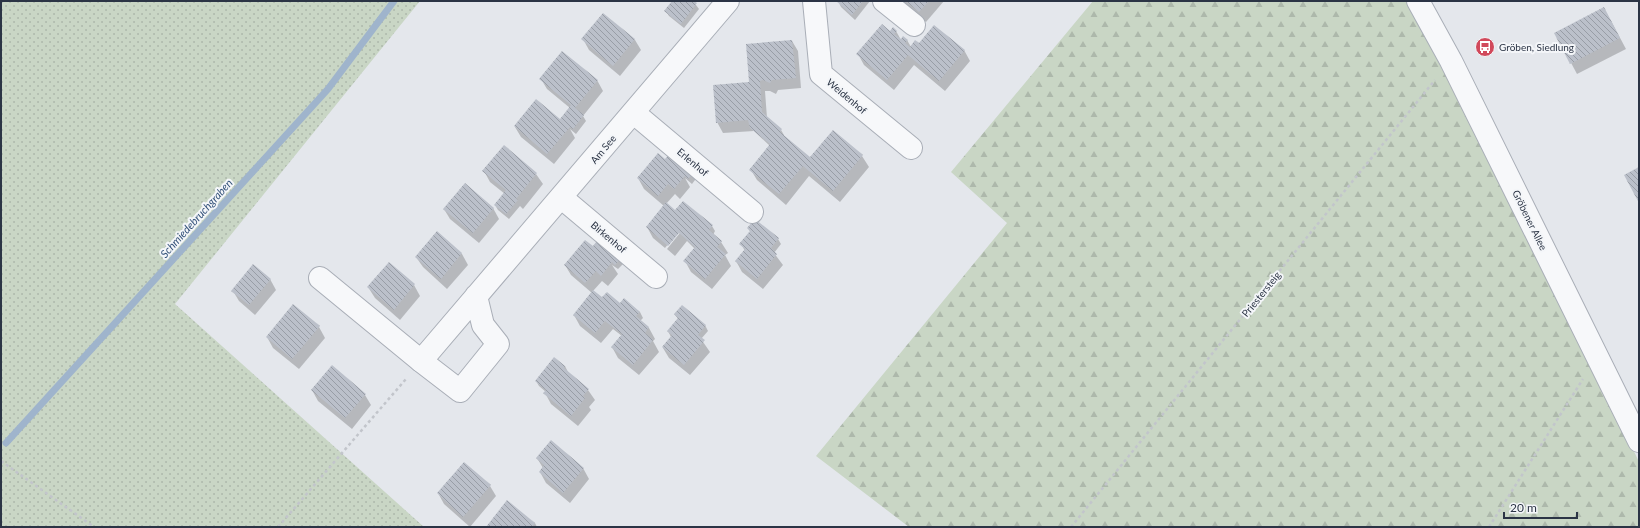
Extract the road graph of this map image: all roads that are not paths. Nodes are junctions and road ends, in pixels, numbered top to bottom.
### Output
1 (728, 1) edge
2 (814, 1) edge
3 (884, 1) edge
4 (1418, 1) edge
5 (914, 25) dead end
6 (634, 113) junction
7 (911, 148) dead end
8 (562, 198) junction
9 (752, 212) dead end
10 (656, 277) dead end
11 (320, 278) dead end
12 (476, 296) junction
13 (421, 361) junction
14 (1639, 441) edge

1 - 6 street, Am See
2 - 7 street, Weidenhof
3 - 5 street
4 - 14 street, Gröbener Allee
6 - 8 street, Am See
6 - 9 street, Erlenhof
8 - 10 street, Birkenhof
8 - 12 street, Am See
11 - 13 street
12 - 13 street, Am See
12 - 13 street

